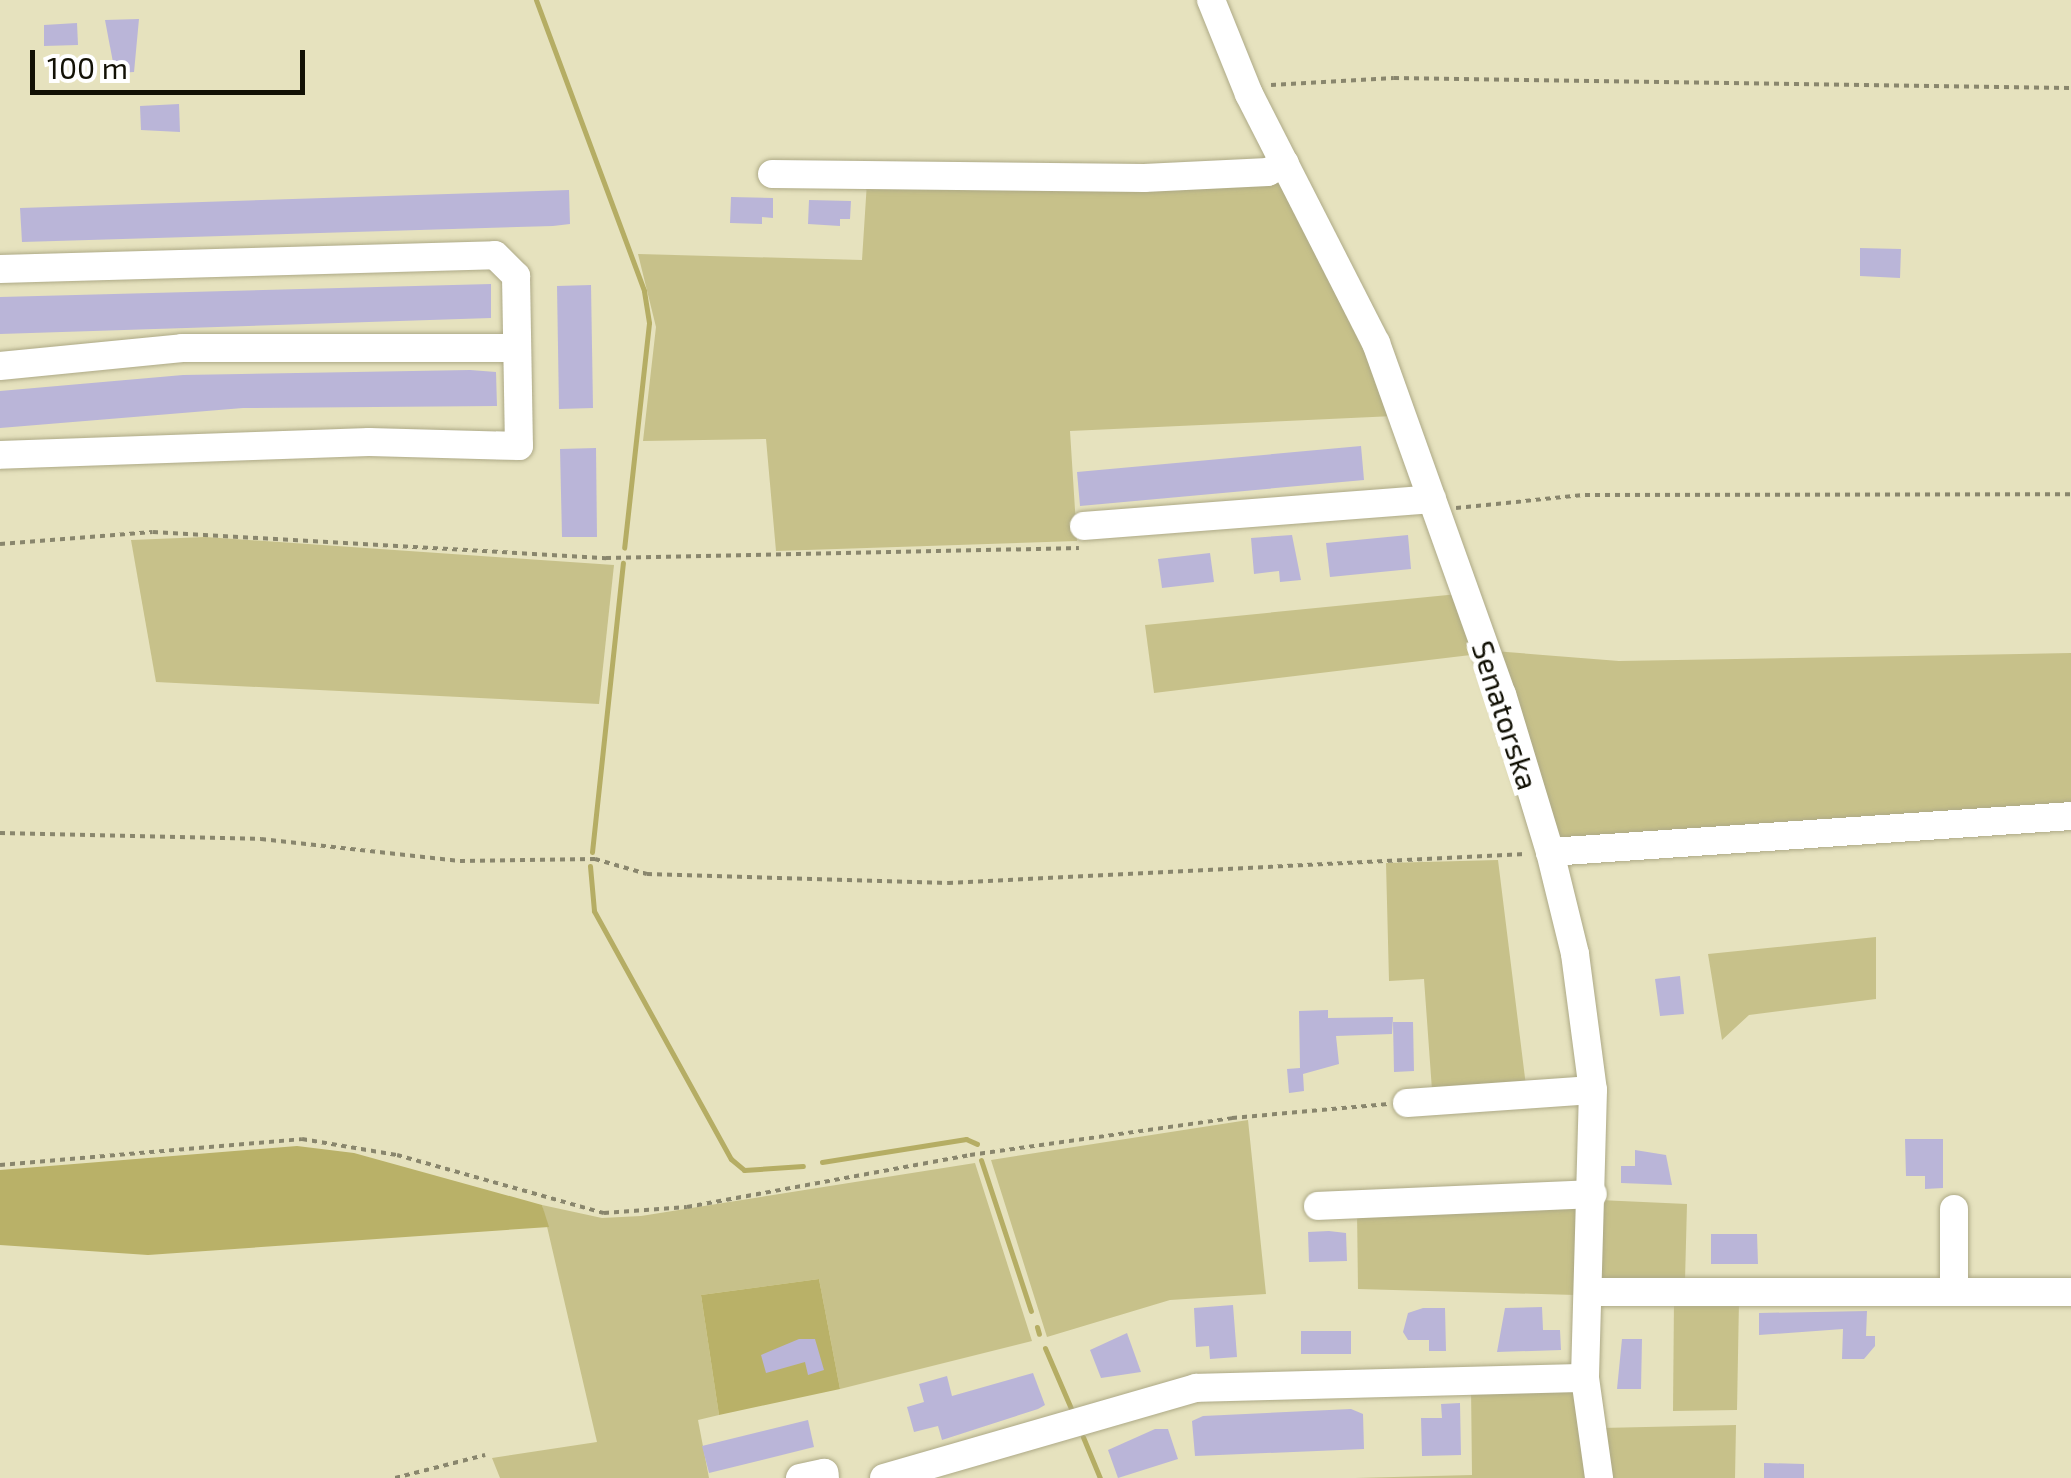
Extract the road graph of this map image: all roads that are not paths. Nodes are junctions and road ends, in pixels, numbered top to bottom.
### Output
1 (1211, 0) edge
2 (1284, 163) junction
3 (772, 174) dead end
4 (0, 269) edge
5 (516, 348) junction
6 (0, 366) edge
7 (0, 455) edge
8 (1434, 505) junction
9 (1081, 537) road end
10 (2071, 816) edge
11 (1550, 852) junction
12 (1593, 1090) junction
13 (1407, 1102) road end
14 (1593, 1194) junction
15 (1318, 1206) dead end
16 (1954, 1209) dead end
17 (1954, 1287) junction
18 (1589, 1292) junction
19 (2071, 1292) edge
20 (1585, 1378) junction
21 (800, 1478) edge
22 (825, 1478) edge
23 (884, 1478) edge
24 (1599, 1478) edge

1 - 2 street, Senatorska
2 - 3 street
2 - 8 street, Senatorska
4 - 5 street
5 - 6 street
5 - 7 street
8 - 9 street
8 - 11 street, Senatorska
10 - 11 street
11 - 12 street, Senatorska
12 - 13 street
12 - 14 street, Senatorska
14 - 15 street
14 - 18 street, Senatorska
16 - 17 street
17 - 18 street
17 - 19 street
18 - 20 street, Senatorska
20 - 23 street
20 - 24 street, Senatorska
21 - 22 street

